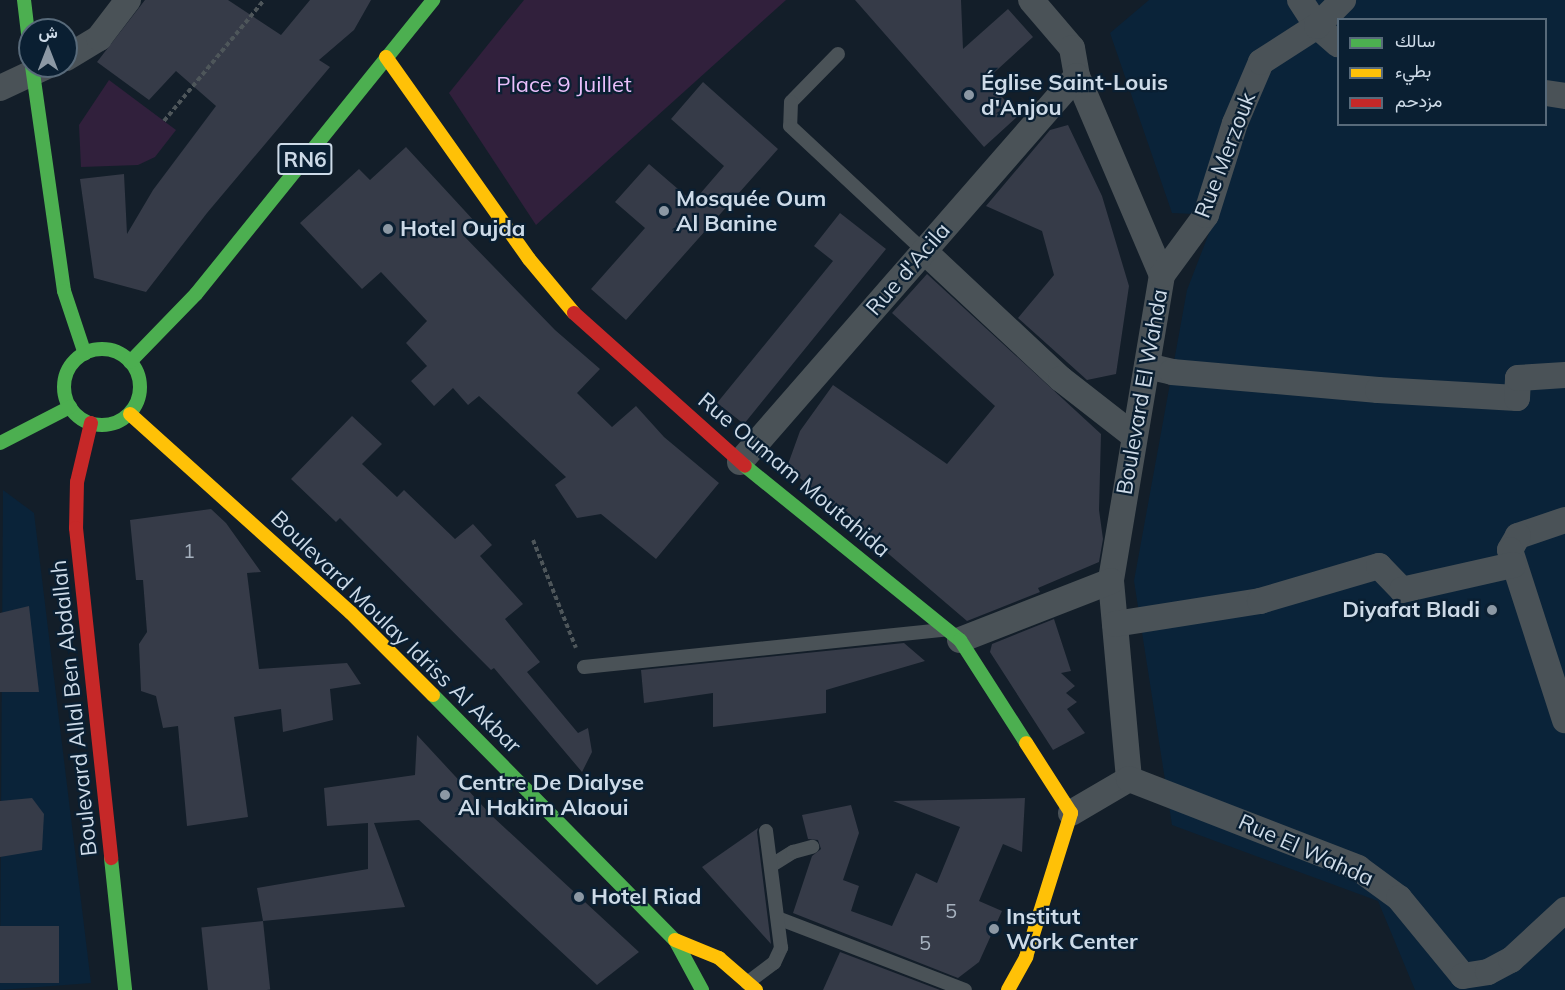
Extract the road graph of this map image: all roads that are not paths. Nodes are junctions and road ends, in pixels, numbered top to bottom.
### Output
1 (24, 0) edge
2 (128, 0) edge
3 (433, 0) edge
4 (1031, 0) edge
5 (1300, 0) edge
6 (1344, 0) edge
7 (27, 18) edge
8 (1317, 26) junction
9 (1337, 43) edge
10 (78, 51) edge
11 (838, 54) dead end
12 (387, 57) junction
13 (18, 76) edge
14 (1077, 76) junction
15 (38, 78) edge
16 (0, 88) edge
17 (1547, 93) edge
18 (1565, 96) edge
19 (924, 251) junction
20 (1162, 275) junction
21 (85, 354) junction
22 (130, 362) junction
23 (1147, 366) junction
24 (1565, 375) edge
25 (70, 407) junction
26 (130, 414) junction
27 (91, 423) junction
28 (1133, 435) junction
29 (0, 443) edge
30 (740, 462) junction
31 (1565, 520) edge
32 (1513, 565) junction
33 (1112, 580) junction
34 (1114, 624) junction
35 (954, 635) junction
36 (584, 667) road end
37 (1565, 720) edge
38 (1129, 779) junction
39 (1071, 813) junction
40 (766, 831) dead end
41 (812, 846) dead end
42 (772, 865) junction
43 (1565, 910) edge
44 (780, 919) junction
45 (675, 940) junction
46 (1026, 957) junction
47 (752, 986) edge
48 (125, 990) edge
49 (702, 990) edge
50 (735, 990) edge
51 (965, 990) edge
52 (1008, 990) edge
53 (1027, 990) edge

1 - 7 main road
2 - 10 street
3 - 12 main road, RN6
4 - 14 street, Boulevard El Wahda
5 - 8 street
6 - 8 street
8 - 9 street
8 - 20 street, Rue Merzouk
11 - 19 lane
12 - 22 main road, RN6
12 - 30 main road, Rue Oumam Moutahida
13 - 16 street
14 - 19 street, Rue d'Acila
14 - 20 street, Boulevard El Wahda
15 - 21 main road
17 - 18 street
19 - 28 street
19 - 30 street, Rue d'Acila
20 - 23 street, Boulevard El Wahda
21 - 22 main road
21 - 25 main road
22 - 26 main road
23 - 24 street
23 - 28 street, Boulevard El Wahda
25 - 27 main road
25 - 29 main road
26 - 27 main road
26 - 45 main road, Boulevard Moulay Idriss Al Akbar
27 - 48 main road, Boulevard Allal Ben Abdallah
28 - 33 street, Boulevard El Wahda
30 - 35 main road, Rue Oumam Moutahida
31 - 32 street
32 - 34 street
32 - 37 street
33 - 34 street, Boulevard El Wahda
33 - 35 street
34 - 38 street, Boulevard El Wahda
35 - 36 lane
35 - 39 main road, Rue Oumam Moutahida
38 - 39 street
38 - 43 street, Rue El Wahda
39 - 46 main road
40 - 42 lane
41 - 42 lane
42 - 44 lane
44 - 47 lane
44 - 51 lane
45 - 47 main road, Boulevard Moulay Idriss Al Akbar
45 - 49 main road, Boulevard Moulay Idriss Al Akbar
46 - 52 main road
46 - 53 main road
47 - 50 lane

